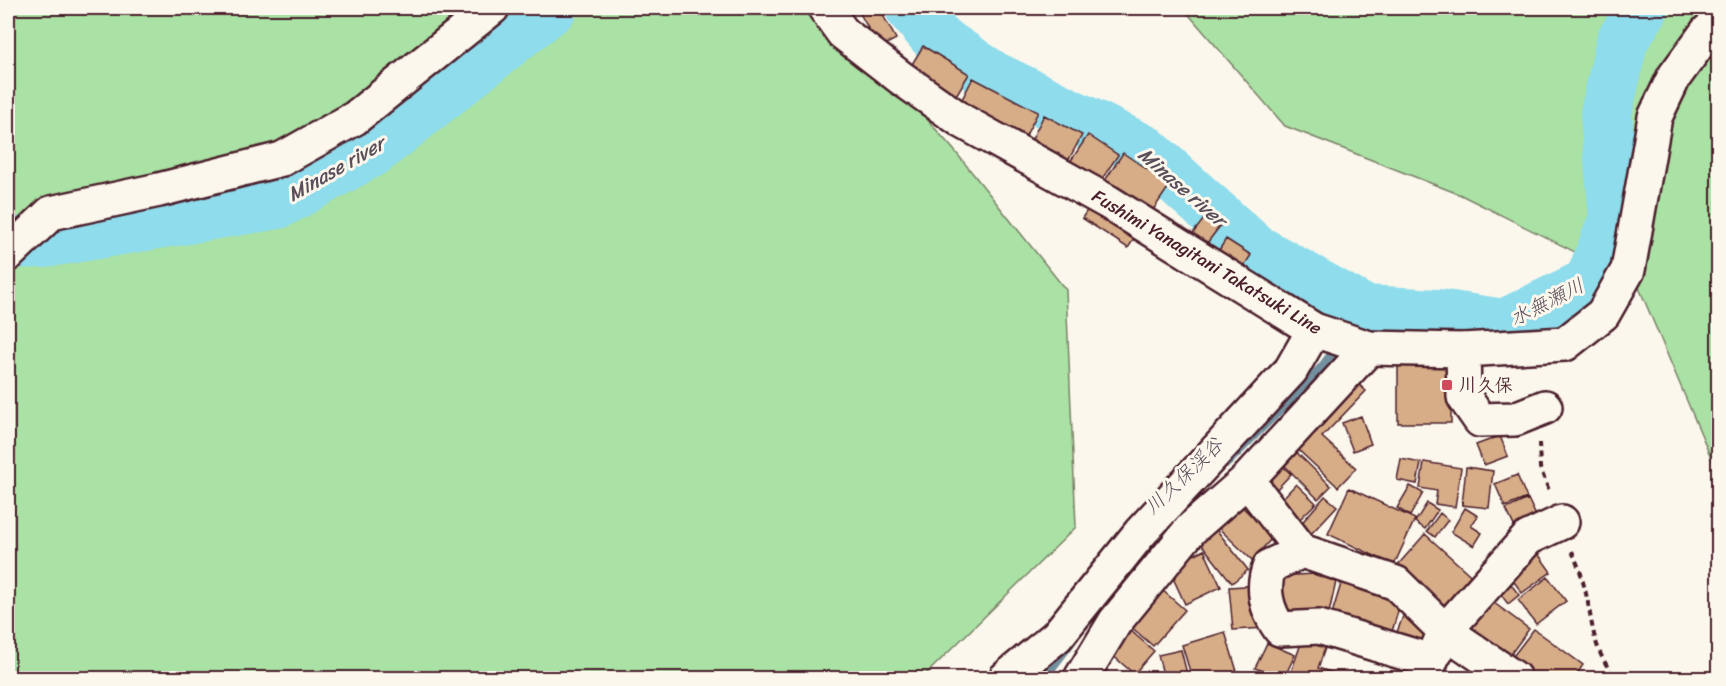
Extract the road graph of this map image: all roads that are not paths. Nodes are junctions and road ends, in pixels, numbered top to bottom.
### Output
1 (492, 8) edge
2 (825, 8) edge
3 (1719, 23) edge
4 (8, 254) edge
5 (1341, 339) junction
6 (1463, 350) junction
7 (1545, 407) dead end
8 (1247, 480) junction
9 (1164, 507) junction
10 (1562, 522) dead end
11 (1191, 529) junction
12 (1302, 551) junction
13 (1445, 631) junction
14 (1428, 670) edge
15 (1006, 678) edge
16 (1081, 678) edge
17 (1514, 678) edge

1 - 4 street
2 - 5 street, Fushimi Yanagitani Takatsuki Line
3 - 6 street
5 - 6 street
5 - 8 street
5 - 9 street
6 - 7 street
8 - 11 street
8 - 12 street
9 - 11 street
9 - 15 street
10 - 13 street
11 - 16 street
12 - 13 street
12 - 14 street
13 - 14 street
13 - 17 street

